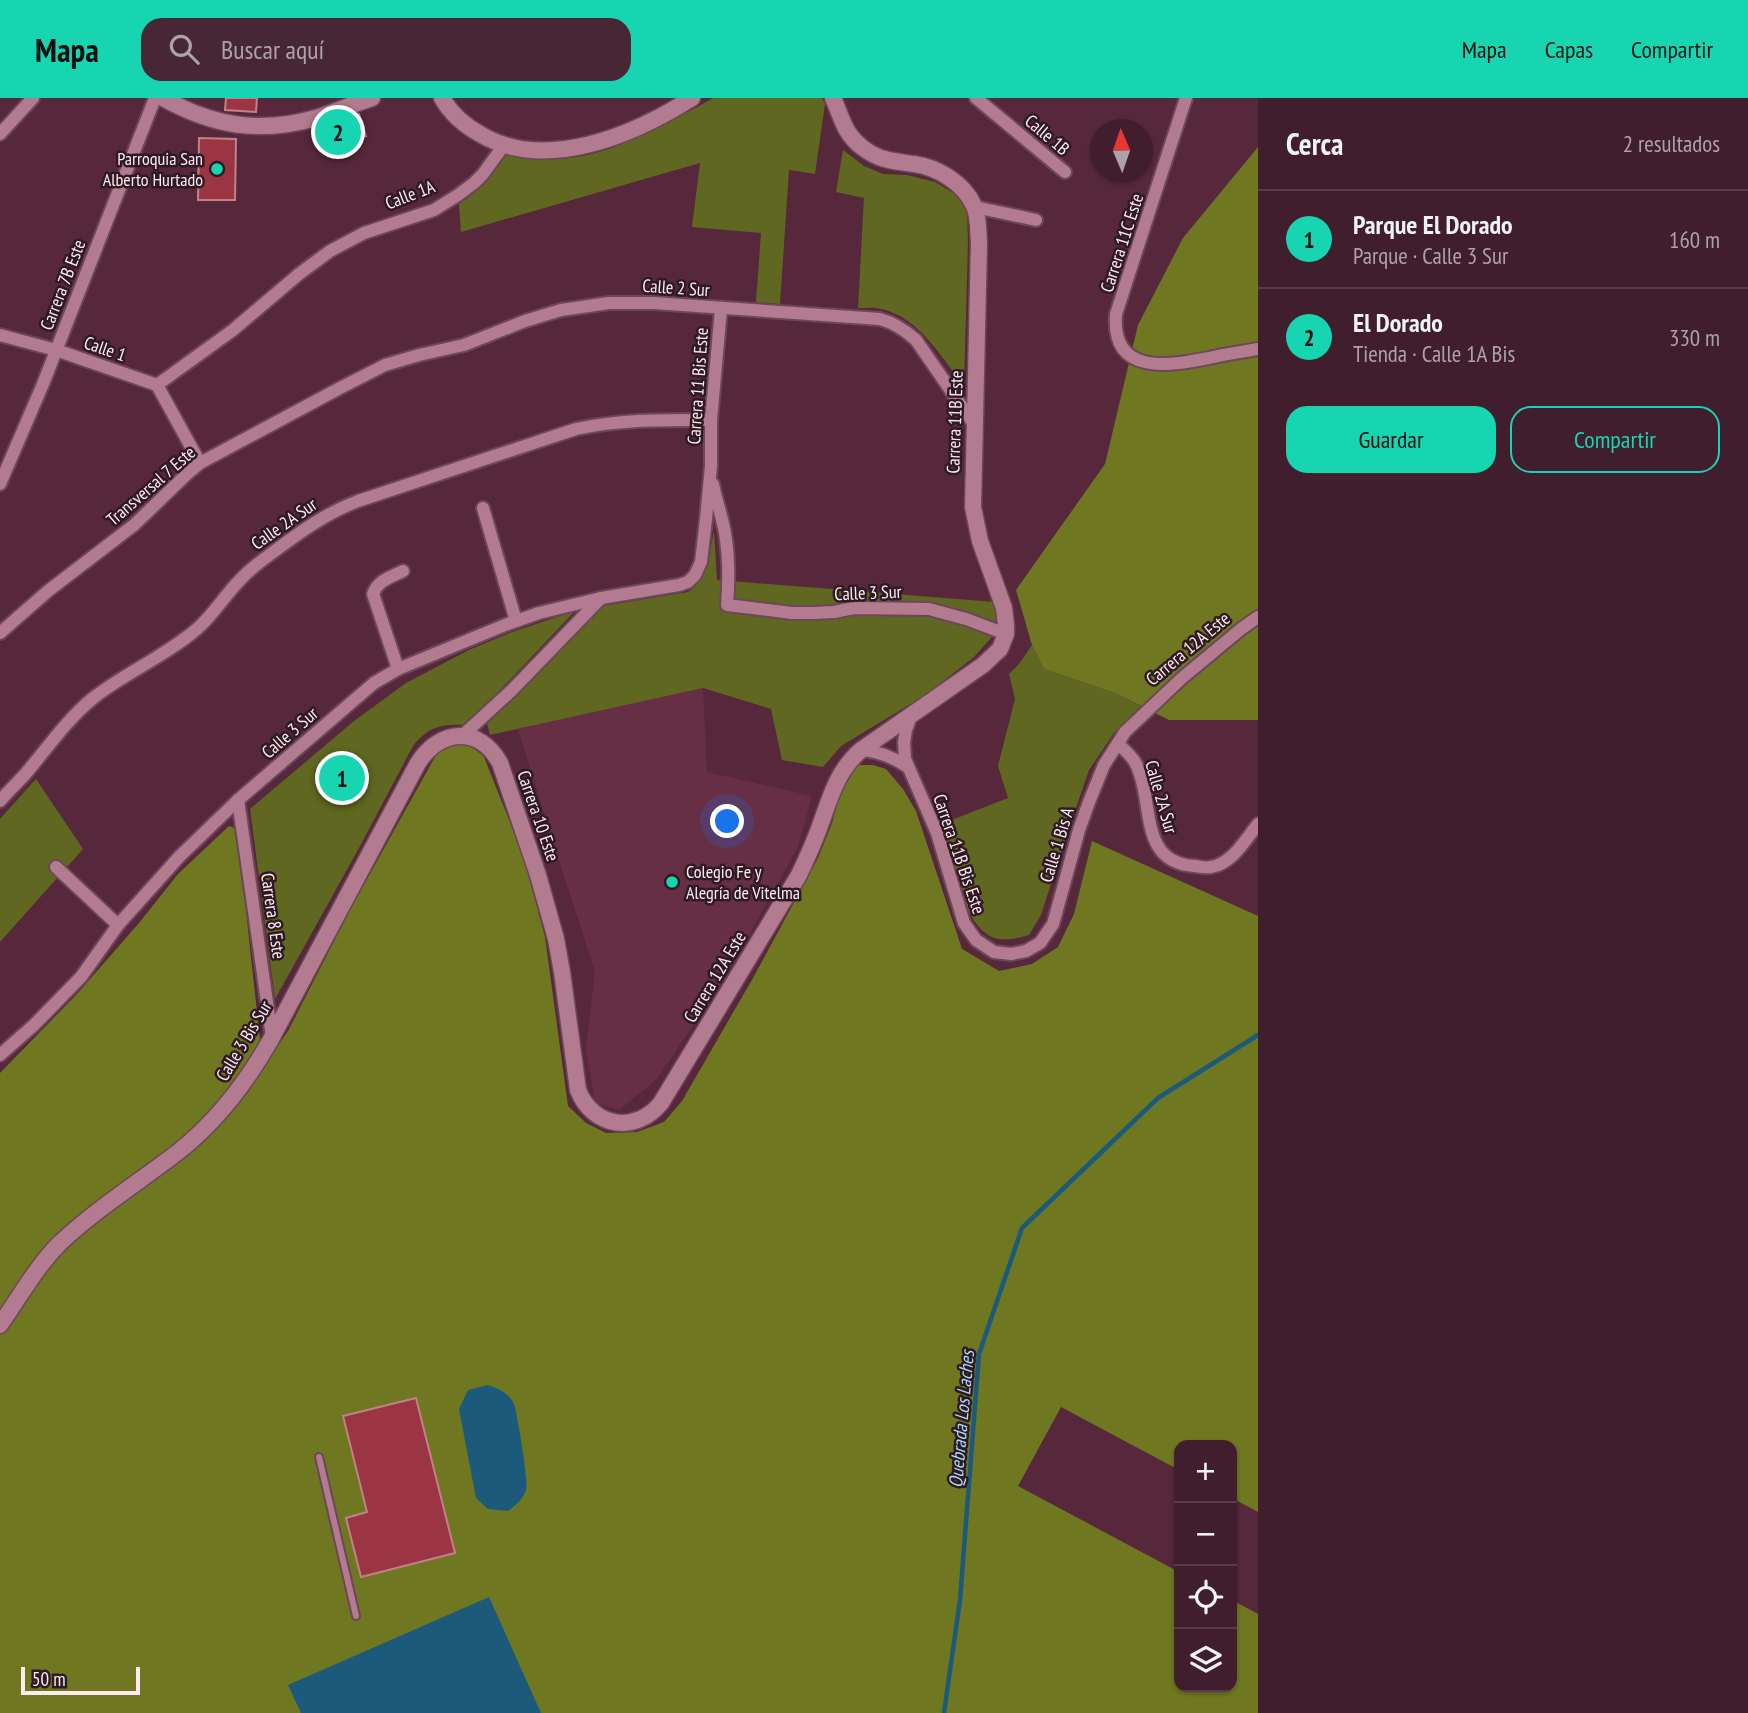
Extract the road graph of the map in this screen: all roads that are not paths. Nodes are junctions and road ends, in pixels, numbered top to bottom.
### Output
1 (33, 98) edge
2 (155, 98) edge
3 (163, 98) edge
4 (372, 98) edge
5 (442, 98) edge
6 (692, 98) edge
7 (833, 98) edge
8 (975, 98) edge
9 (1186, 98) edge
10 (0, 134) edge
11 (504, 145) junction
12 (1065, 172) dead end
13 (975, 207) junction
14 (1036, 220) dead end
15 (721, 309) junction
16 (0, 335) edge
17 (1258, 349) edge
18 (56, 350) junction
19 (158, 385) junction
20 (340, 388) joint
21 (712, 420) junction
22 (974, 424) junction
23 (200, 463) junction
24 (711, 466) junction
25 (0, 484) edge
26 (483, 508) dead end
27 (403, 571) dead end
28 (692, 579) joint
29 (601, 598) junction
30 (727, 605) joint
31 (1258, 617) edge
32 (516, 621) junction
33 (0, 634) edge
34 (1006, 634) junction
35 (398, 669) junction
36 (911, 716) junction
37 (463, 735) junction
38 (1118, 744) junction
39 (861, 750) junction
40 (908, 767) junction
41 (238, 800) junction
42 (0, 802) edge
43 (1258, 824) edge
44 (56, 867) dead end
45 (118, 925) junction
46 (1026, 951) joint
47 (272, 1037) junction
48 (0, 1055) edge
49 (597, 1115) joint
50 (0, 1325) edge
51 (318, 1457) dead end
52 (356, 1616) dead end

1 - 10 street
2 - 18 street, Carrera 7B Este
3 - 4 street
5 - 11 street
6 - 11 street
7 - 13 street
8 - 12 street, Calle 1B
9 - 17 street, Carrera 11C Este
11 - 19 street, Calle 1A
13 - 14 street
13 - 22 street, Carrera 11B Este
15 - 20 street, Calle 2 Sur
15 - 21 street, Carrera 11 Bis Este
15 - 22 street, Calle 2 Sur
16 - 18 street, Calle 1
18 - 19 street, Calle 1
18 - 25 street, Carrera 7B Este
19 - 23 street
20 - 23 street, Transversal 7 Este
21 - 24 street, Carrera 11 Bis Este
21 - 42 street, Calle 2A Sur
22 - 34 street, Carrera 11B Este
23 - 33 street, Transversal 7 Este
24 - 28 street, Carrera 11 Bis Este
24 - 30 street, Carrera 11 Bis Este
26 - 32 street
27 - 35 street
28 - 29 street, Calle 3 Sur
29 - 32 street, Calle 3 Sur
29 - 37 street
30 - 34 street, Calle 3 Sur
31 - 38 street, Carrera 12A Este
32 - 35 street, Calle 3 Sur
34 - 36 street, Carrera 12A Este
35 - 41 street, Calle 3 Sur
36 - 39 street, Carrera 12A Este
36 - 40 street, Carrera 11B Bis Este
37 - 47 street, Calle 3 Bis Sur
37 - 49 street, Carrera 10 Este
38 - 43 street, Calle 2A Sur
38 - 46 street, Calle 1 Bis A
39 - 40 street
39 - 49 street, Carrera 12A Este
40 - 46 street, Carrera 11B Bis Este
41 - 45 street, Calle 3 Sur
41 - 47 street, Carrera 8 Este
44 - 45 street
45 - 48 street, Calle 3 Sur
47 - 50 street, Calle 3 Bis Sur
51 - 52 lane

